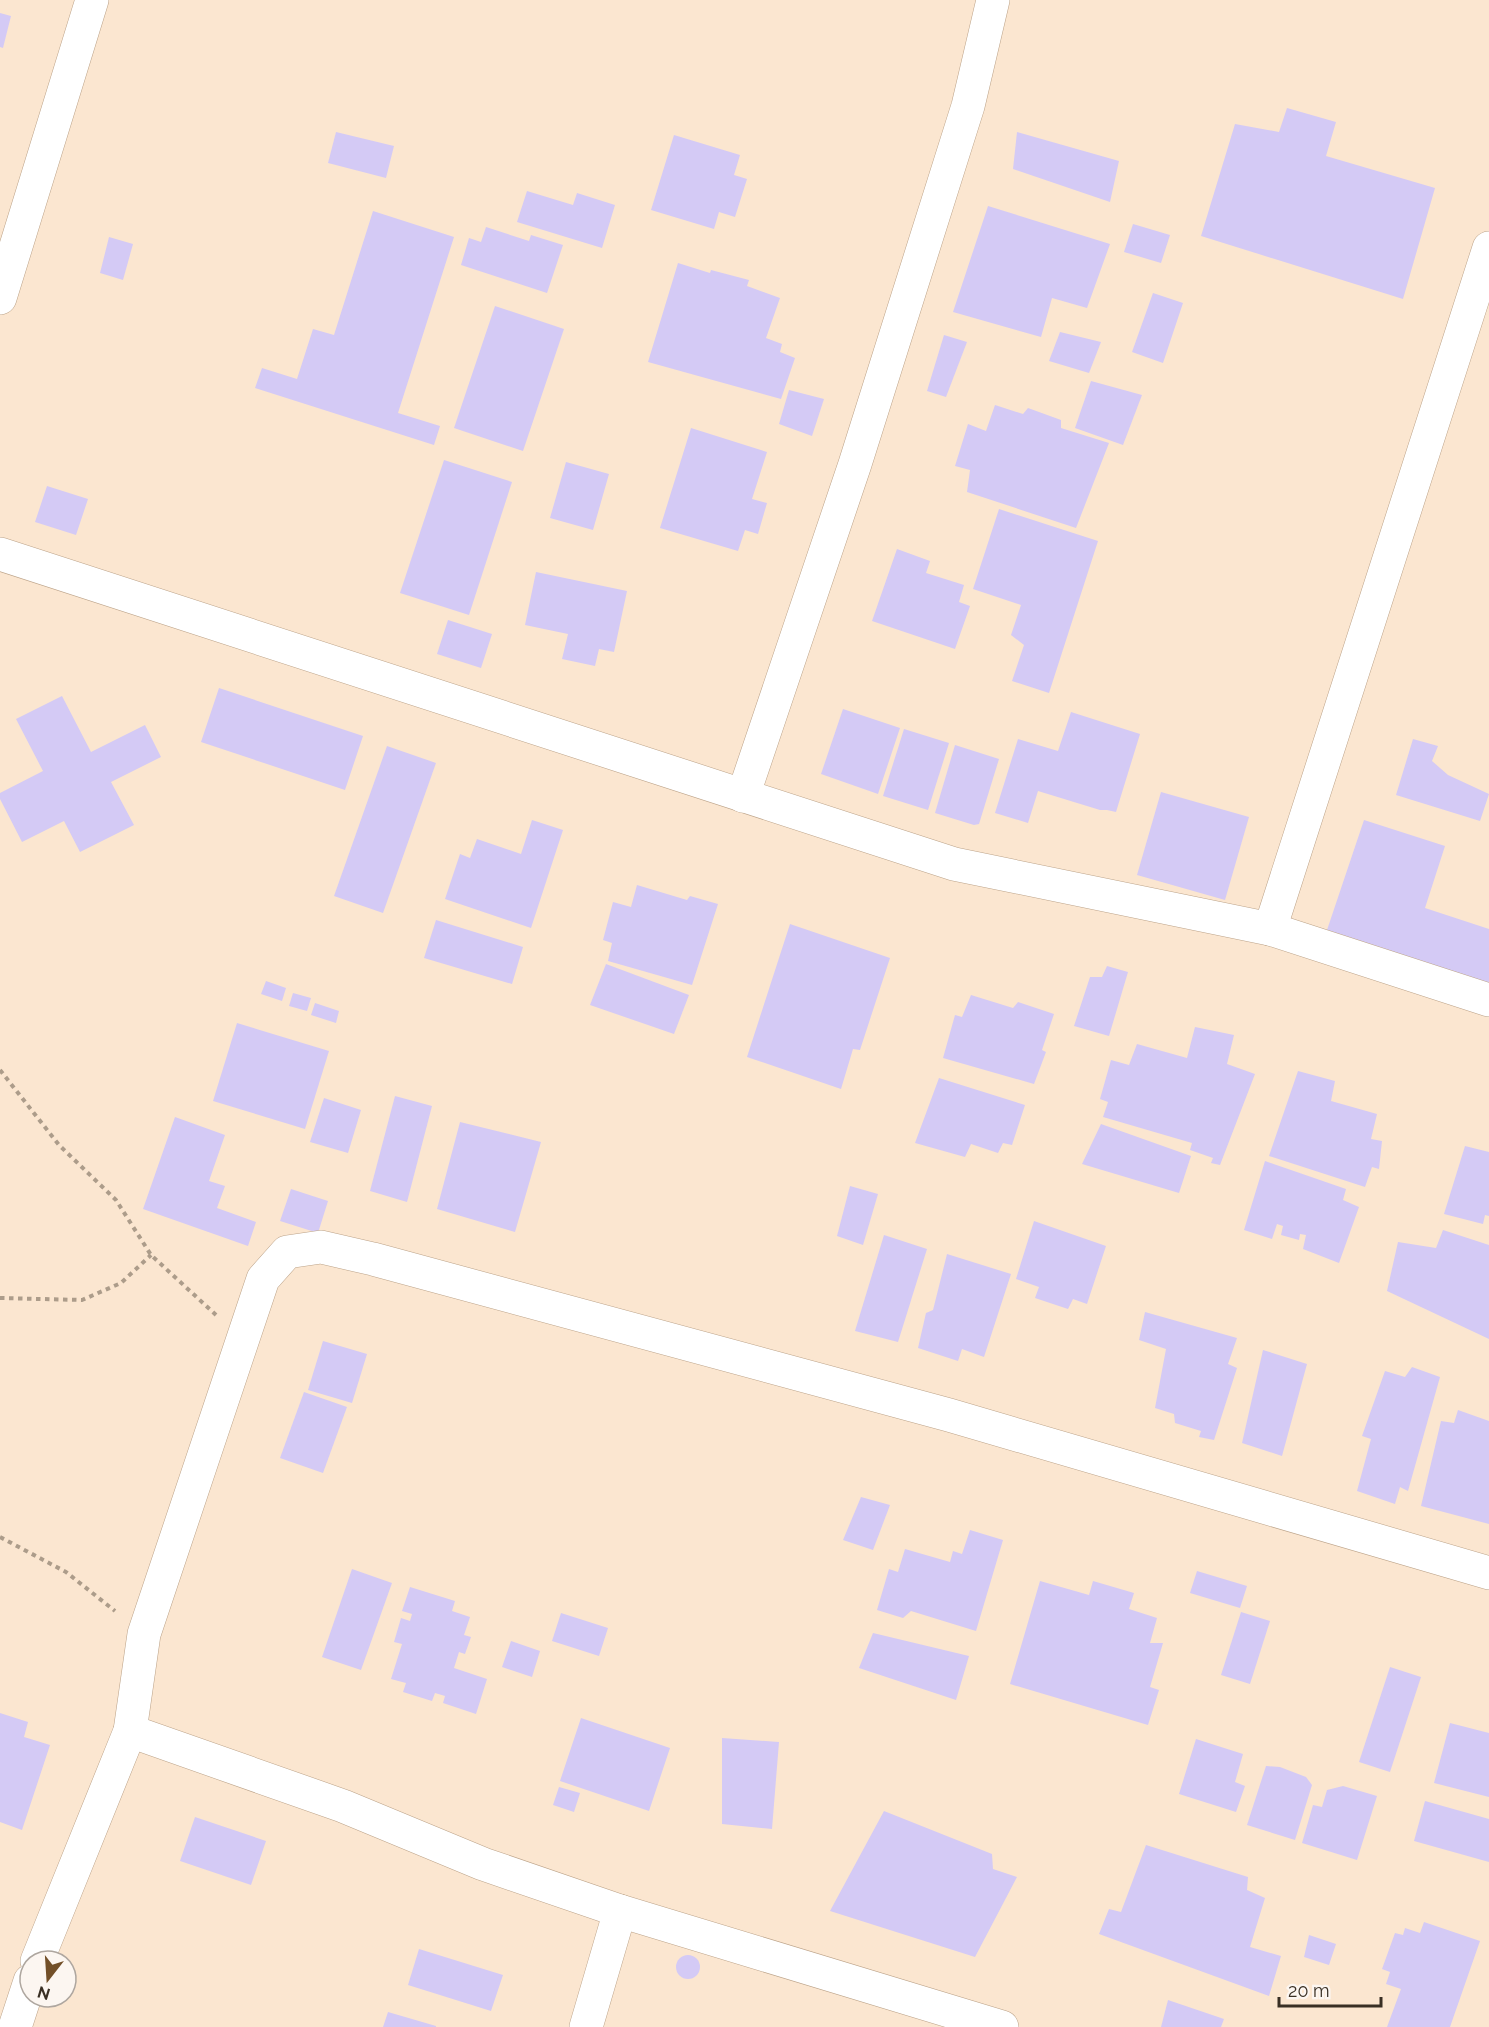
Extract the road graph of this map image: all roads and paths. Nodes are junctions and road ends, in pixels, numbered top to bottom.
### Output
1 (92, 0) edge
2 (993, 0) edge
3 (1489, 248) edge
4 (0, 298) edge
5 (0, 554) edge
6 (743, 796) junction
7 (1270, 929) junction
8 (1489, 999) edge
9 (0, 1070) edge
10 (151, 1255) junction
11 (0, 1298) edge
12 (242, 1341) junction
13 (0, 1537) edge
14 (1489, 1573) edge
15 (144, 1634) junction
16 (130, 1731) junction
17 (620, 1911) junction
18 (42, 1949) edge
19 (21, 2009) edge
20 (15, 2027) edge
21 (586, 2027) edge
22 (1002, 2027) edge

1 - 4 street
2 - 6 street
3 - 7 street
5 - 6 street
6 - 7 street
7 - 8 street
9 - 10 path
10 - 11 path
10 - 12 path
12 - 14 street
12 - 15 street
13 - 15 path
15 - 16 street
16 - 17 street
16 - 18 street
17 - 21 street
17 - 22 street
19 - 20 street

